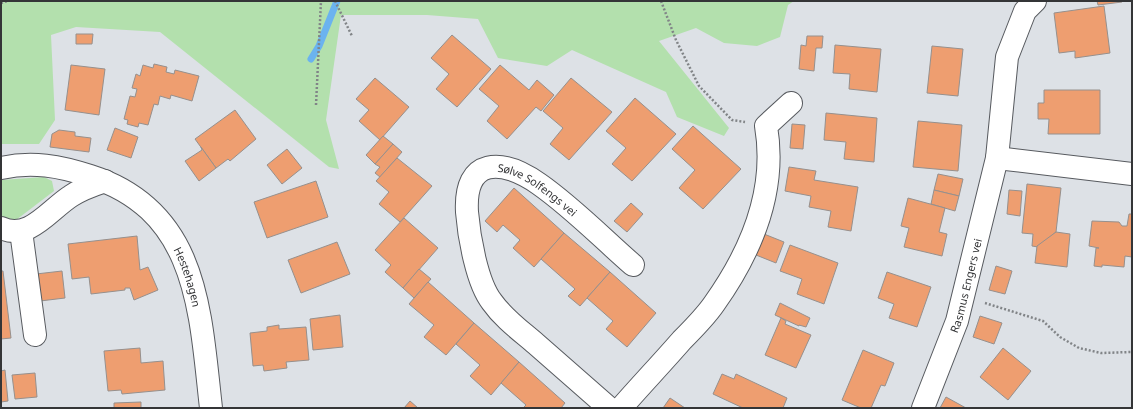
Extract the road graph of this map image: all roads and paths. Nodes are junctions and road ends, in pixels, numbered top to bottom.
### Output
1 (8, 1) edge
2 (321, 1) edge
3 (335, 1) edge
4 (661, 1) edge
5 (1035, 1) edge
6 (1, 3) edge
7 (352, 36) dead end
8 (791, 103) dead end
9 (316, 105) dead end
10 (766, 126) junction
11 (997, 158) junction
12 (1, 168) edge
13 (1132, 174) edge
14 (105, 180) junction
15 (11, 229) edge
16 (633, 265) dead end
17 (963, 296) junction
18 (35, 335) dead end
19 (1132, 352) edge
20 (210, 408) edge
21 (609, 408) edge
22 (621, 408) edge
23 (923, 408) edge

1 - 6 path
2 - 9 path
3 - 7 path
4 - 10 path
5 - 11 street, Rasmus Engers vei
8 - 10 street
10 - 22 street
11 - 13 street
11 - 17 street, Rasmus Engers vei
12 - 14 street, Hestehagen
14 - 15 street
14 - 20 street, Hestehagen
15 - 18 street
16 - 21 street, Sølve Solfengs vei
17 - 19 path
17 - 23 street, Rasmus Engers vei

